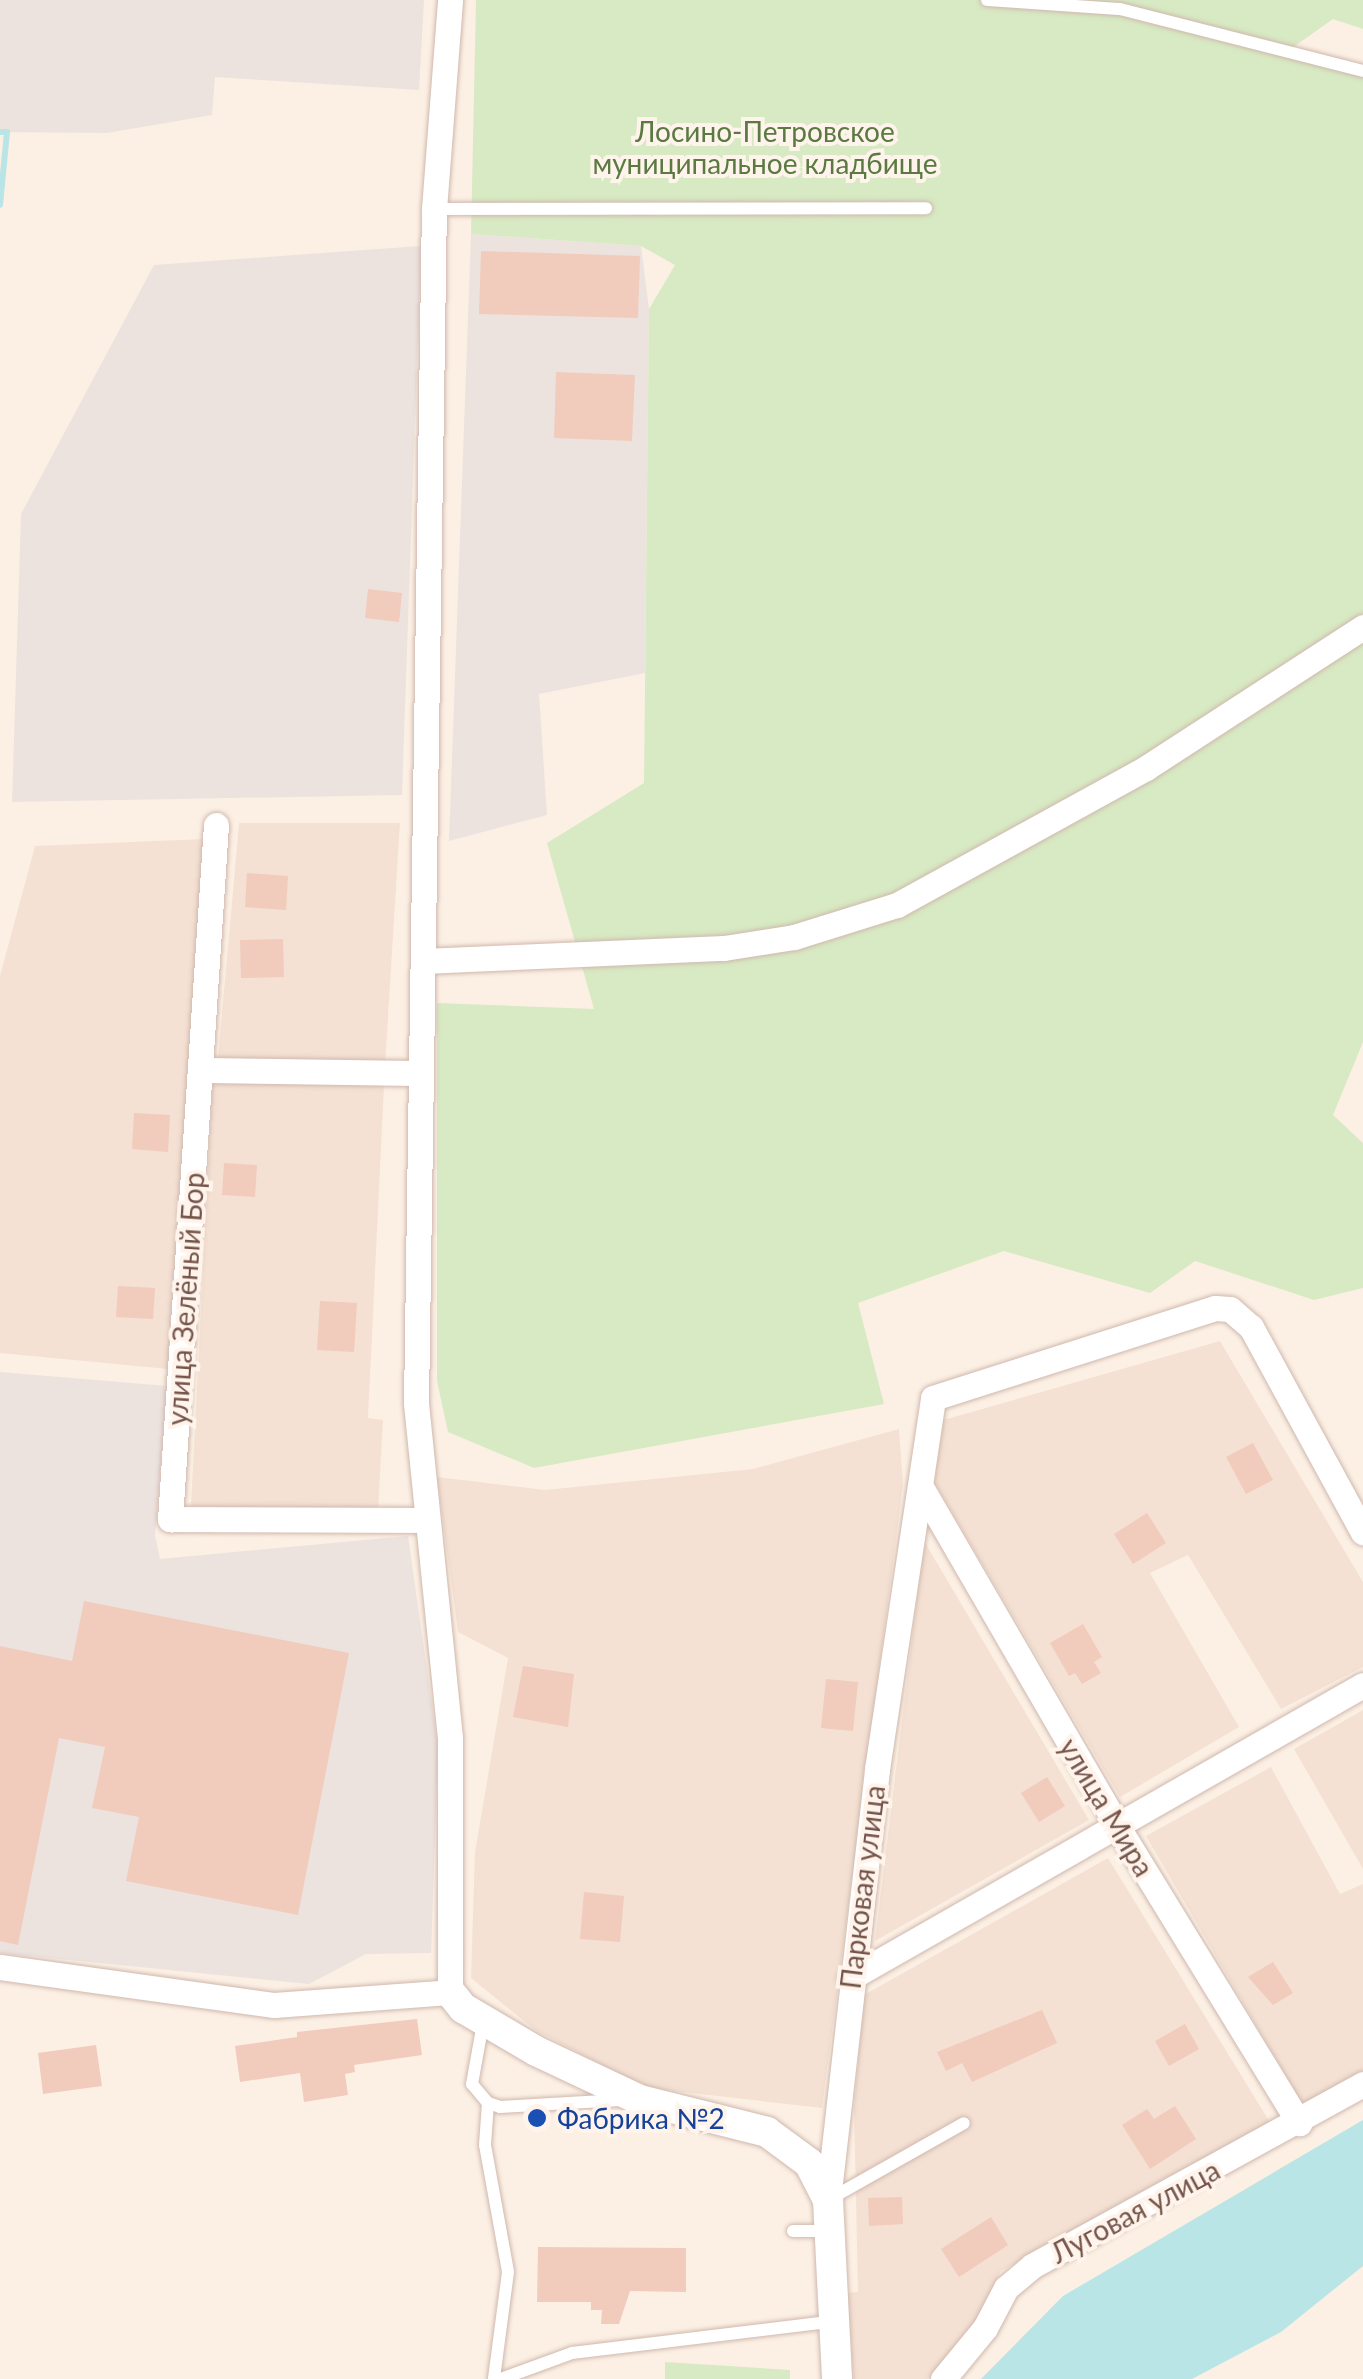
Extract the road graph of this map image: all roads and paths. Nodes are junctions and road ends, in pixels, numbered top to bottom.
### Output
1 (450, 0) edge
2 (987, 0) edge
3 (1363, 72) edge
4 (926, 208) dead end
5 (434, 209) junction
6 (1363, 627) edge
7 (216, 825) dead end
8 (423, 961) junction
9 (200, 1070) junction
10 (421, 1073) junction
11 (921, 1487) junction
12 (424, 1520) junction
13 (1363, 1532) edge
14 (1363, 1686) edge
15 (1116, 1824) junction
16 (0, 1968) edge
17 (850, 1978) junction
18 (450, 1992) junction
19 (484, 2020) junction
20 (1363, 2084) edge
21 (640, 2100) junction
22 (488, 2102) junction
23 (964, 2123) dead end
24 (1299, 2123) junction
25 (828, 2200) junction
26 (829, 2231) junction
27 (793, 2232) dead end
28 (830, 2322) junction
29 (498, 2379) edge
30 (838, 2379) edge
31 (943, 2379) edge

1 - 5 street
2 - 3 lane
4 - 5 lane
5 - 8 street
6 - 8 street
7 - 9 street, улица Зелёный Бор
8 - 10 street
9 - 10 street
9 - 12 street, улица Зелёный Бор
10 - 12 street
11 - 13 street, Парковая улица
11 - 15 street, улица Мира
11 - 17 street, Парковая улица
12 - 18 street
14 - 15 street
15 - 17 street
15 - 24 street, улица Мира
16 - 18 street
17 - 25 street, Парковая улица
18 - 19 street
19 - 21 street
19 - 22 lane
20 - 24 street, Луговая улица
21 - 22 lane
21 - 25 street
22 - 29 lane
23 - 25 lane
24 - 31 street, Луговая улица
25 - 26 street, Парковая улица
26 - 27 lane
26 - 28 street, Парковая улица
28 - 29 lane
28 - 30 street, Парковая улица

